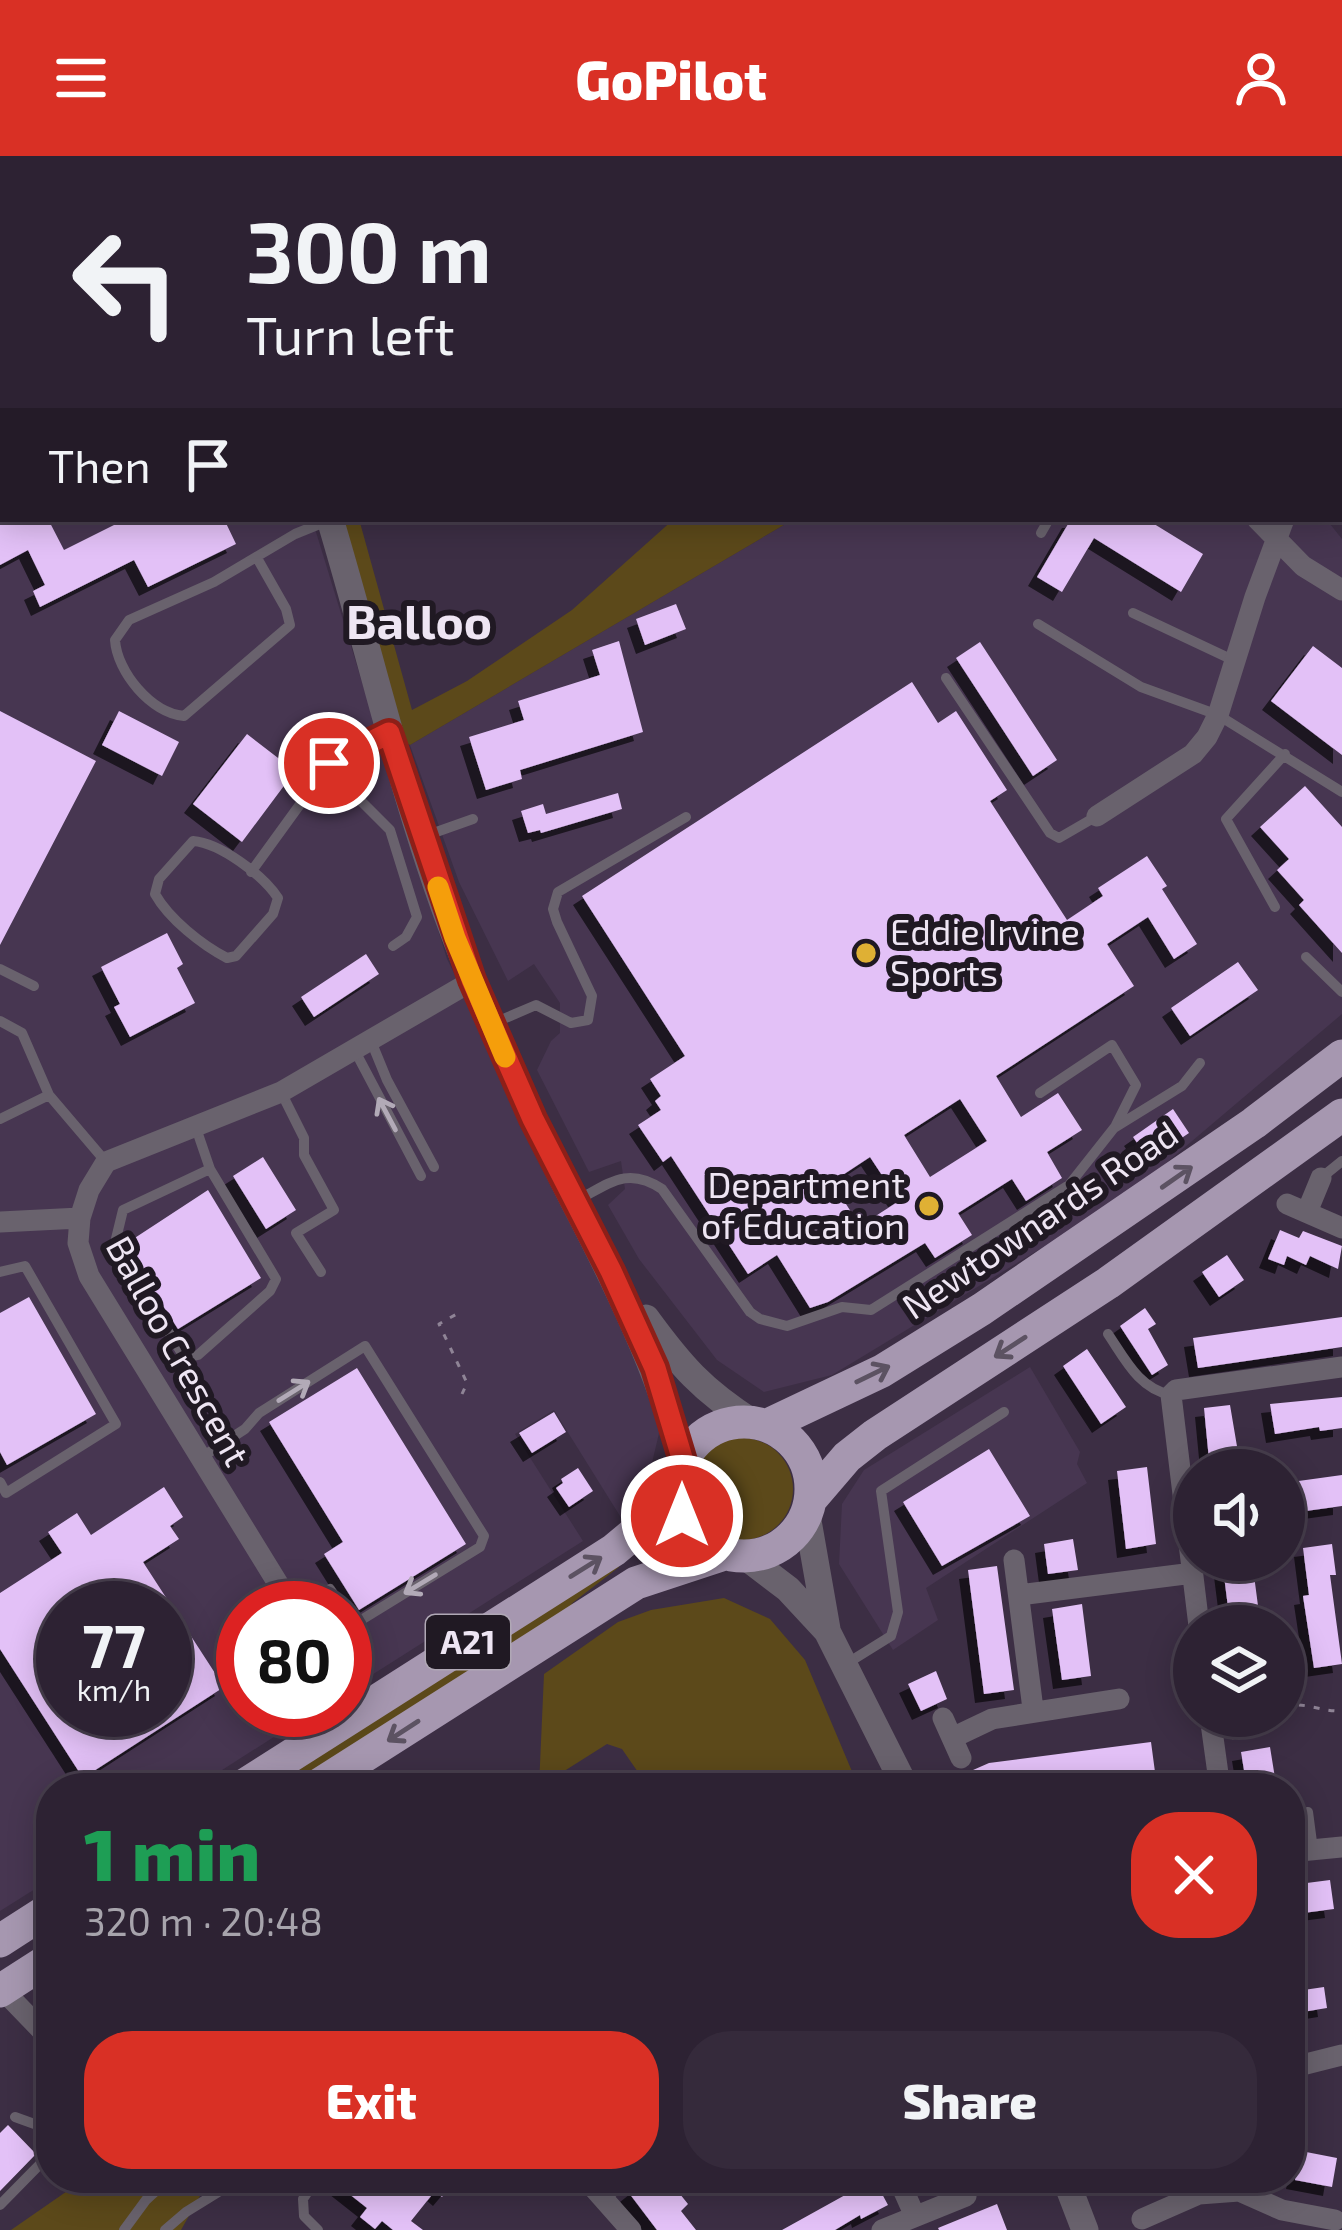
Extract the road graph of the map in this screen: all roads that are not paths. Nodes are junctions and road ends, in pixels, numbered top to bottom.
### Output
1 (323, 522) edge
2 (331, 522) edge
3 (1047, 522) edge
4 (1280, 530) edge
5 (1041, 533) dead end
6 (257, 558) junction
7 (1342, 590) edge
8 (1133, 613) dead end
9 (1038, 624) dead end
10 (1235, 661) junction
11 (946, 678) dead end
12 (1218, 715) junction
13 (378, 737) junction
14 (1285, 754) junction
15 (1342, 792) edge
16 (1097, 816) joint
17 (686, 818) dead end
18 (472, 819) dead end
19 (422, 837) junction
20 (251, 872) junction
21 (1275, 907) dead end
22 (393, 946) dead end
23 (1306, 956) dead end
24 (0, 969) edge
25 (472, 980) junction
26 (34, 986) dead end
27 (1342, 992) edge
28 (0, 1022) edge
29 (491, 1025) junction
30 (363, 1046) junction
31 (1342, 1056) edge
32 (1200, 1063) dead end
33 (281, 1092) junction
34 (1040, 1093) dead end
35 (49, 1095) junction
36 (1342, 1115) edge
37 (0, 1119) edge
38 (195, 1124) junction
39 (1114, 1128) junction
40 (1342, 1161) edge
41 (106, 1162) junction
42 (434, 1167) dead end
43 (210, 1169) junction
44 (421, 1176) dead end
45 (1322, 1178) joint
46 (574, 1202) junction
47 (80, 1218) junction
48 (0, 1222) edge
49 (1342, 1228) edge
50 (611, 1271) junction
51 (0, 1272) edge
52 (321, 1272) dead end
53 (1108, 1334) dead end
54 (1342, 1367) edge
55 (1171, 1395) junction
56 (1004, 1412) dead end
57 (760, 1424) junction
58 (1177, 1449) edge
59 (199, 1458) junction
60 (680, 1469) junction
61 (0, 1482) edge
62 (809, 1507) junction
63 (735, 1555) junction
64 (1014, 1561) dead end
65 (1173, 1575) edge
66 (277, 1581) edge
67 (1019, 1595) junction
68 (372, 1613) edge
69 (827, 1631) junction
70 (846, 1664) junction
71 (1119, 1699) dead end
72 (1033, 1709) junction
73 (1213, 1737) edge
74 (952, 1738) dead end
75 (264, 1773) edge
76 (338, 1773) edge
77 (899, 1773) edge
78 (1218, 1773) edge
79 (1308, 1812) dead end
80 (1305, 1829) edge
81 (1342, 1847) edge
82 (1305, 1851) edge
83 (36, 1918) edge
84 (0, 1941) edge
85 (36, 1952) edge
86 (36, 1966) edge
87 (1, 1984) edge
88 (36, 2023) edge
89 (1342, 2055) edge
90 (1305, 2064) edge
91 (15, 2117) dead end
92 (36, 2125) edge
93 (36, 2168) edge
94 (154, 2193) edge
95 (217, 2193) edge
96 (307, 2193) edge
97 (905, 2193) edge
98 (1071, 2193) edge
99 (1212, 2193) edge
100 (1244, 2193) edge
101 (603, 2194) edge
102 (966, 2196) dead end
103 (0, 2205) edge
104 (914, 2214) junction
105 (1336, 2217) edge
106 (1138, 2218) edge
107 (124, 2230) edge
108 (165, 2230) edge
109 (318, 2230) edge
110 (631, 2230) edge
111 (882, 2230) edge
112 (1085, 2230) edge

1 - 6 lane
2 - 13 street
3 - 5 lane
4 - 7 street
4 - 10 street
6 - 6 lane
8 - 10 lane
9 - 12 lane
10 - 12 street
11 - 16 lane
12 - 14 lane
12 - 16 street
13 - 19 street
13 - 20 lane
13 - 22 lane
14 - 15 lane
14 - 21 lane
17 - 29 lane
18 - 19 lane
19 - 25 street
20 - 20 lane
23 - 27 lane
24 - 26 lane
25 - 29 street
25 - 30 street
28 - 35 lane
29 - 46 street
30 - 33 street
30 - 42 lane
44 -> 30 lane
57 -> 31 highway, Newtownards Road / A21
32 - 39 lane
33 - 38 street
33 - 52 lane
34 - 39 lane
35 - 37 lane
35 - 41 lane
36 -> 62 highway, A21
38 - 41 street
38 - 43 lane
39 - 46 lane
40 - 45 lane
41 - 47 street, Balloo Crescent
43 - 43 lane
45 - 49 street
46 - 50 street
47 - 48 street
47 - 59 street, Balloo Crescent
50 - 57 street
50 - 60 street
51 - 61 lane
53 - 55 lane
54 - 55 street
55 - 58 street
56 - 70 lane
57 - 60 highway, A21
57 - 62 highway
59 - 66 street, Balloo Crescent
59 -> 68 lane
60 - 63 highway
75 -> 60 highway, A21
62 - 63 highway, A21
62 - 69 street
63 - 69 street
63 -> 76 highway, A21
64 - 67 street
65 - 67 street
67 - 72 street
69 - 70 street
70 - 77 street
71 - 72 street
72 - 74 street
73 - 78 street
79 - 80 lane
81 - 82 street
83 - 84 highway
85 - 87 highway
86 - 87 highway
87 - 88 street
89 - 90 street
91 - 92 lane
93 - 103 lane
94 - 107 lane
95 - 108 lane
96 - 109 lane
97 - 104 street
98 - 112 street
99 - 106 street
100 - 105 street
101 - 110 street
102 - 104 street
104 - 111 street

